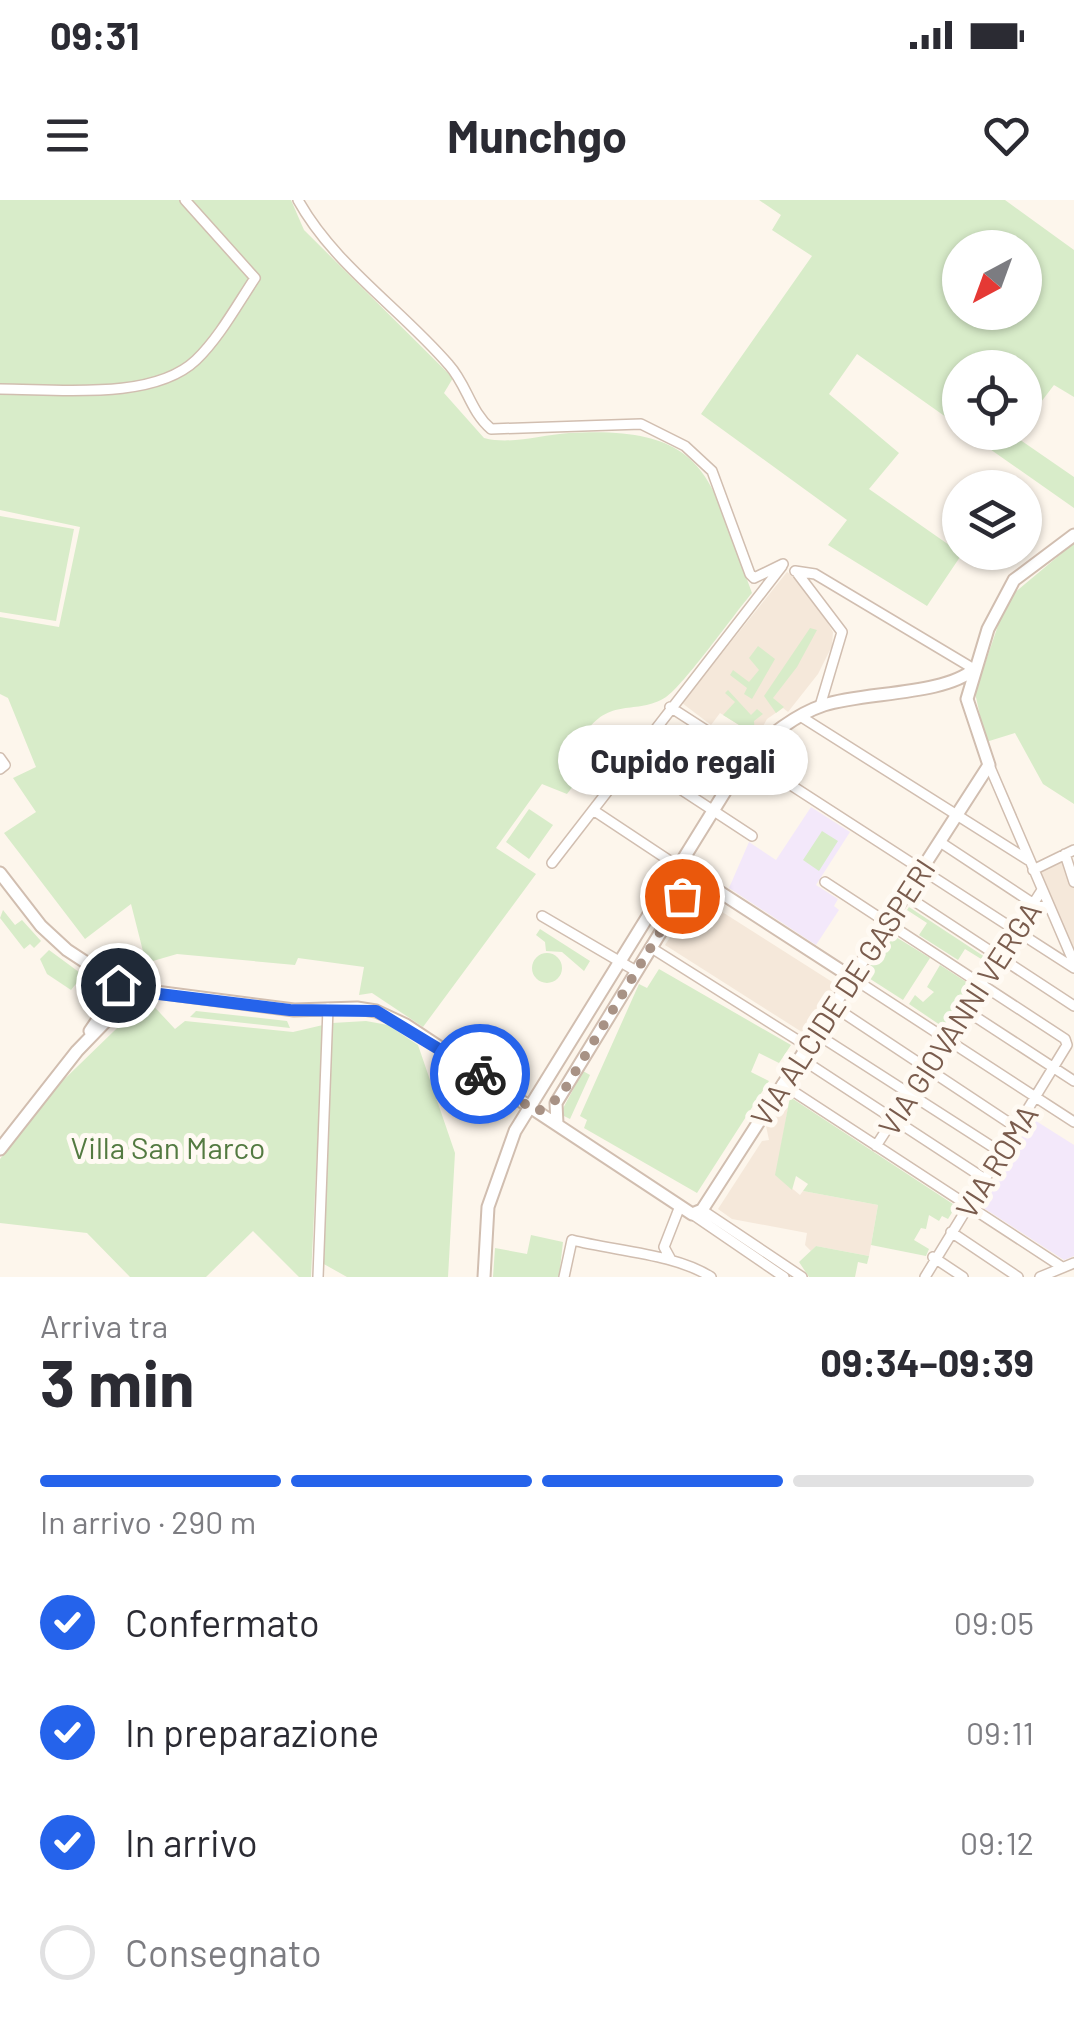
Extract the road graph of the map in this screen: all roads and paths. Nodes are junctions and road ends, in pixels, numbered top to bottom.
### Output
1 (185, 200) edge
2 (298, 200) edge
3 (0, 390) edge
4 (1074, 534) edge
5 (783, 564) junction
6 (795, 572) junction
7 (974, 669) junction
8 (952, 682) junction
9 (967, 699) junction
10 (820, 706) junction
11 (670, 707) junction
12 (800, 716) junction
13 (630, 756) junction
14 (747, 756) junction
15 (0, 758) edge
16 (989, 765) junction
17 (0, 769) edge
18 (593, 810) junction
19 (714, 810) junction
20 (956, 818) junction
21 (752, 836) dead end
22 (940, 842) junction
23 (1070, 852) edge
24 (552, 863) dead end
25 (680, 865) junction
26 (1030, 865) junction
27 (922, 869) junction
28 (0, 873) edge
29 (695, 876) junction
30 (826, 882) dead end
31 (1074, 882) edge
32 (1042, 890) junction
33 (904, 895) junction
34 (682, 896) junction
35 (1034, 904) junction
36 (1050, 909) junction
37 (542, 916) dead end
38 (887, 922) junction
39 (1017, 930) junction
40 (650, 947) junction
41 (1000, 957) junction
42 (620, 962) junction
43 (1074, 966) edge
44 (636, 971) junction
45 (852, 978) junction
46 (982, 984) junction
47 (121, 986) junction
48 (135, 990) junction
49 (833, 1006) junction
50 (1074, 1006) edge
51 (328, 1008) junction
52 (965, 1010) junction
53 (816, 1033) junction
54 (573, 1035) junction
55 (946, 1039) junction
56 (591, 1046) junction
57 (77, 1051) junction
58 (803, 1052) junction
59 (926, 1068) junction
60 (1054, 1069) junction
61 (1074, 1081) edge
62 (782, 1084) junction
63 (910, 1094) junction
64 (560, 1097) junction
65 (1036, 1098) junction
66 (533, 1109) junction
67 (894, 1119) junction
68 (1074, 1122) edge
69 (557, 1124) junction
70 (1017, 1128) junction
71 (876, 1146) junction
72 (0, 1148) edge
73 (1002, 1153) junction
74 (984, 1180) junction
75 (968, 1205) junction
76 (691, 1210) junction
77 (951, 1232) junction
78 (670, 1258) junction
79 (934, 1258) junction
80 (1074, 1263) edge
81 (773, 1265) junction
82 (1062, 1267) junction
83 (318, 1277) edge
84 (484, 1277) edge
85 (564, 1277) edge
86 (711, 1277) edge
87 (760, 1277) edge
88 (784, 1277) edge
89 (802, 1277) edge
90 (925, 1277) edge
91 (963, 1277) edge
92 (1018, 1277) edge
93 (1040, 1277) edge

1 - 3 street
2 - 5 street
4 - 7 street
5 - 6 street
5 - 11 street
6 - 7 street
6 - 10 street
7 - 8 street
7 - 9 street
8 - 9 street
8 - 10 street
9 - 16 street
10 - 12 street
11 - 13 street
11 - 14 street
12 - 14 street
12 - 20 street
13 - 18 street
13 - 19 street
14 - 19 street
14 - 27 street
15 - 17 street
16 - 20 street, VIA ALCIDE DE GASPERI
16 - 26 street
18 - 24 street
18 - 25 street
19 - 21 street
19 - 25 street
20 - 22 street, VIA ALCIDE DE GASPERI
20 - 26 street
22 - 27 street, VIA ALCIDE DE GASPERI
22 - 35 street
23 - 26 street
23 - 31 street
25 - 29 street
25 - 34 street
25 - 42 street
26 - 32 street
27 - 33 street, VIA ALCIDE DE GASPERI
27 - 39 street
28 - 47 street
29 - 34 street
29 - 45 street
30 - 38 street
32 - 35 street, VIA GIOVANNI VERGA
32 - 36 street
33 - 38 street, VIA ALCIDE DE GASPERI
33 - 41 street
34 - 40 street
35 - 36 street
35 - 39 street, VIA GIOVANNI VERGA
36 - 43 street
37 - 42 street
38 - 45 street, VIA ALCIDE DE GASPERI
38 - 46 street
39 - 41 street, VIA GIOVANNI VERGA
39 - 43 street
40 - 44 street
40 - 58 street
41 - 46 street, VIA GIOVANNI VERGA
41 - 50 street
42 - 44 street
42 - 54 street
44 - 56 street
45 - 49 street, VIA ALCIDE DE GASPERI
45 - 55 street
46 - 52 street, VIA GIOVANNI VERGA
46 - 60 street, VIA ROMA
47 - 48 street
47 - 57 street
48 - 51 street
48 - 57 street
49 - 53 street, VIA ALCIDE DE GASPERI
49 - 59 street
51 - 66 street
51 - 83 street
52 - 55 street, VIA GIOVANNI VERGA
52 - 60 street
53 - 58 street, VIA ALCIDE DE GASPERI
53 - 63 street
54 - 56 street
54 - 66 street
55 - 59 street, VIA GIOVANNI VERGA
55 - 65 street
56 - 64 street
57 - 72 street
58 - 62 street, VIA ALCIDE DE GASPERI
58 - 67 street
59 - 63 street, VIA GIOVANNI VERGA
59 - 70 street
60 - 61 street
60 - 65 street, VIA ROMA
62 - 71 street
62 - 76 street, VIA ALCIDE DE GASPERI
63 - 67 street, VIA GIOVANNI VERGA
63 - 73 street
64 - 66 street
64 - 69 street
65 - 68 street
65 - 70 street, VIA ROMA
66 - 69 street
66 - 84 street
67 - 71 street, VIA GIOVANNI VERGA
67 - 74 street
69 - 76 street
70 - 73 street, VIA ROMA
71 - 75 street
73 - 74 street, VIA ROMA
74 - 75 street, VIA ROMA
75 - 77 street, VIA ROMA
75 - 82 street
76 - 78 street
76 - 81 street
77 - 79 street, VIA ROMA
77 - 92 street
78 - 85 street
78 - 86 street
79 - 90 street, VIA ROMA
79 - 91 street
80 - 82 street
81 - 87 street
81 - 88 street
81 - 89 street
82 - 93 street

